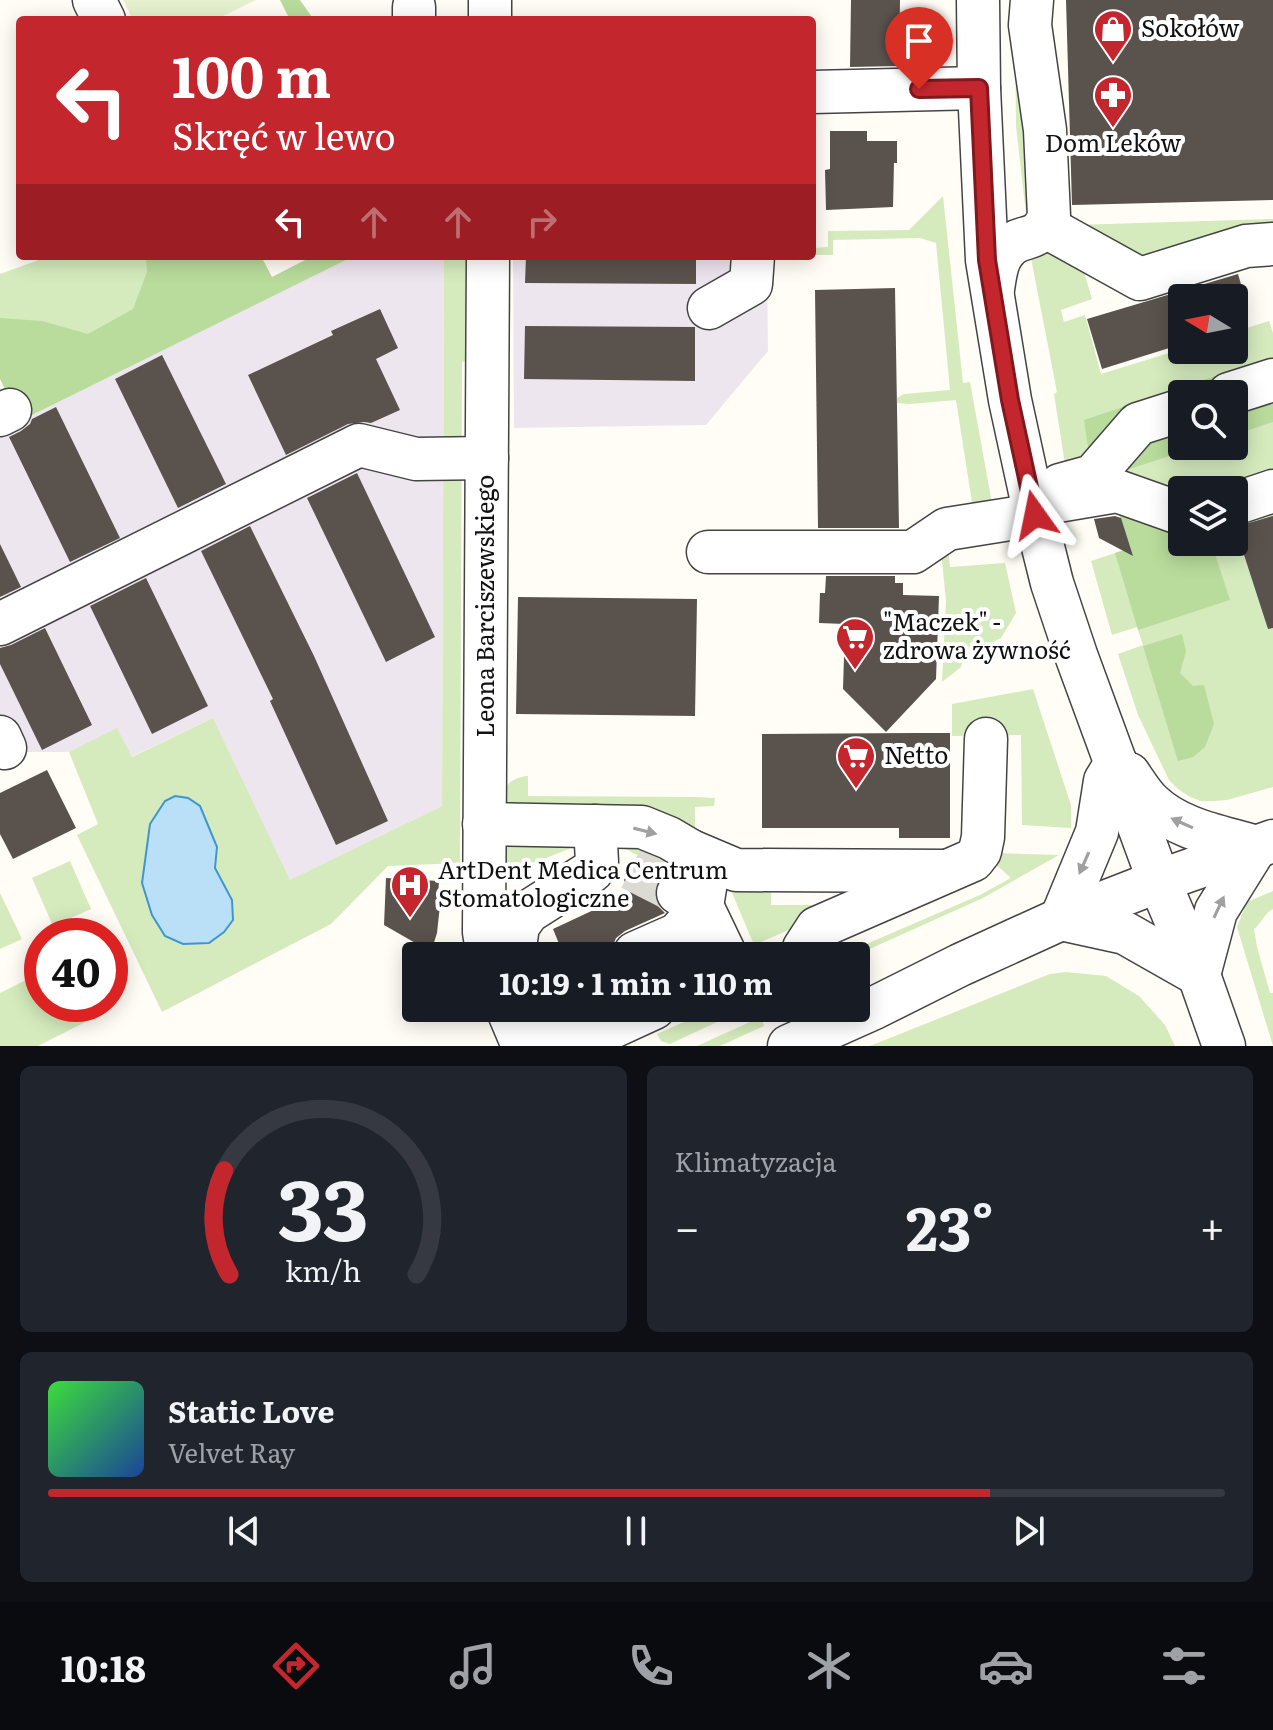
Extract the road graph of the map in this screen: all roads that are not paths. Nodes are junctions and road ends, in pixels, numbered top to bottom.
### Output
1 (978, 0) edge
2 (1032, 0) edge
3 (979, 88) junction
4 (816, 92) edge
5 (983, 205) junction
6 (1032, 234) junction
7 (1273, 244) edge
8 (488, 260) edge
9 (753, 260) edge
10 (993, 289) junction
11 (709, 308) dead end
12 (1273, 380) edge
13 (1248, 388) edge
14 (1168, 414) edge
15 (487, 458) junction
16 (1273, 491) edge
17 (1248, 499) edge
18 (1043, 502) junction
19 (1168, 509) edge
20 (708, 552) dead end
21 (0, 624) edge
22 (986, 739) dead end
23 (1116, 763) junction
24 (484, 824) junction
25 (595, 826) junction
26 (1264, 844) edge
27 (691, 851) junction
28 (947, 871) junction
29 (1159, 881) junction
30 (690, 899) junction
31 (534, 908) junction
32 (1061, 919) junction
33 (486, 942) edge
34 (516, 942) edge
35 (534, 942) edge
36 (663, 942) edge
37 (717, 942) edge
38 (808, 942) edge
39 (1199, 975) junction
40 (870, 1006) edge
41 (530, 1022) edge
42 (615, 1022) edge
43 (837, 1022) edge
44 (789, 1046) edge
45 (1224, 1046) edge

1 - 3 street
2 - 6 street
3 - 4 street
3 - 5 street
5 - 6 street
5 - 10 street
6 - 7 street
6 - 10 street
8 - 15 street, Leona Barciszewskiego
9 - 11 street
10 - 18 street
12 - 13 street
14 - 18 street
15 - 21 street
15 - 24 street, Leona Barciszewskiego
16 - 17 street
18 - 19 street
18 - 20 street
18 - 23 street
22 - 28 street
26 -> 23 street
23 - 29 street
23 -> 32 street
24 - 25 street
24 - 33 street, Leona Barciszewskiego
25 -> 27 street
25 - 31 street
26 - 29 street
39 -> 26 street
27 - 28 street
27 - 30 street
28 - 38 street
29 - 32 street
29 - 39 street
30 - 36 street
30 - 37 street
31 - 34 street
31 - 35 street
32 - 39 street
32 - 40 street
39 - 45 street
41 - 42 street
43 - 44 street

